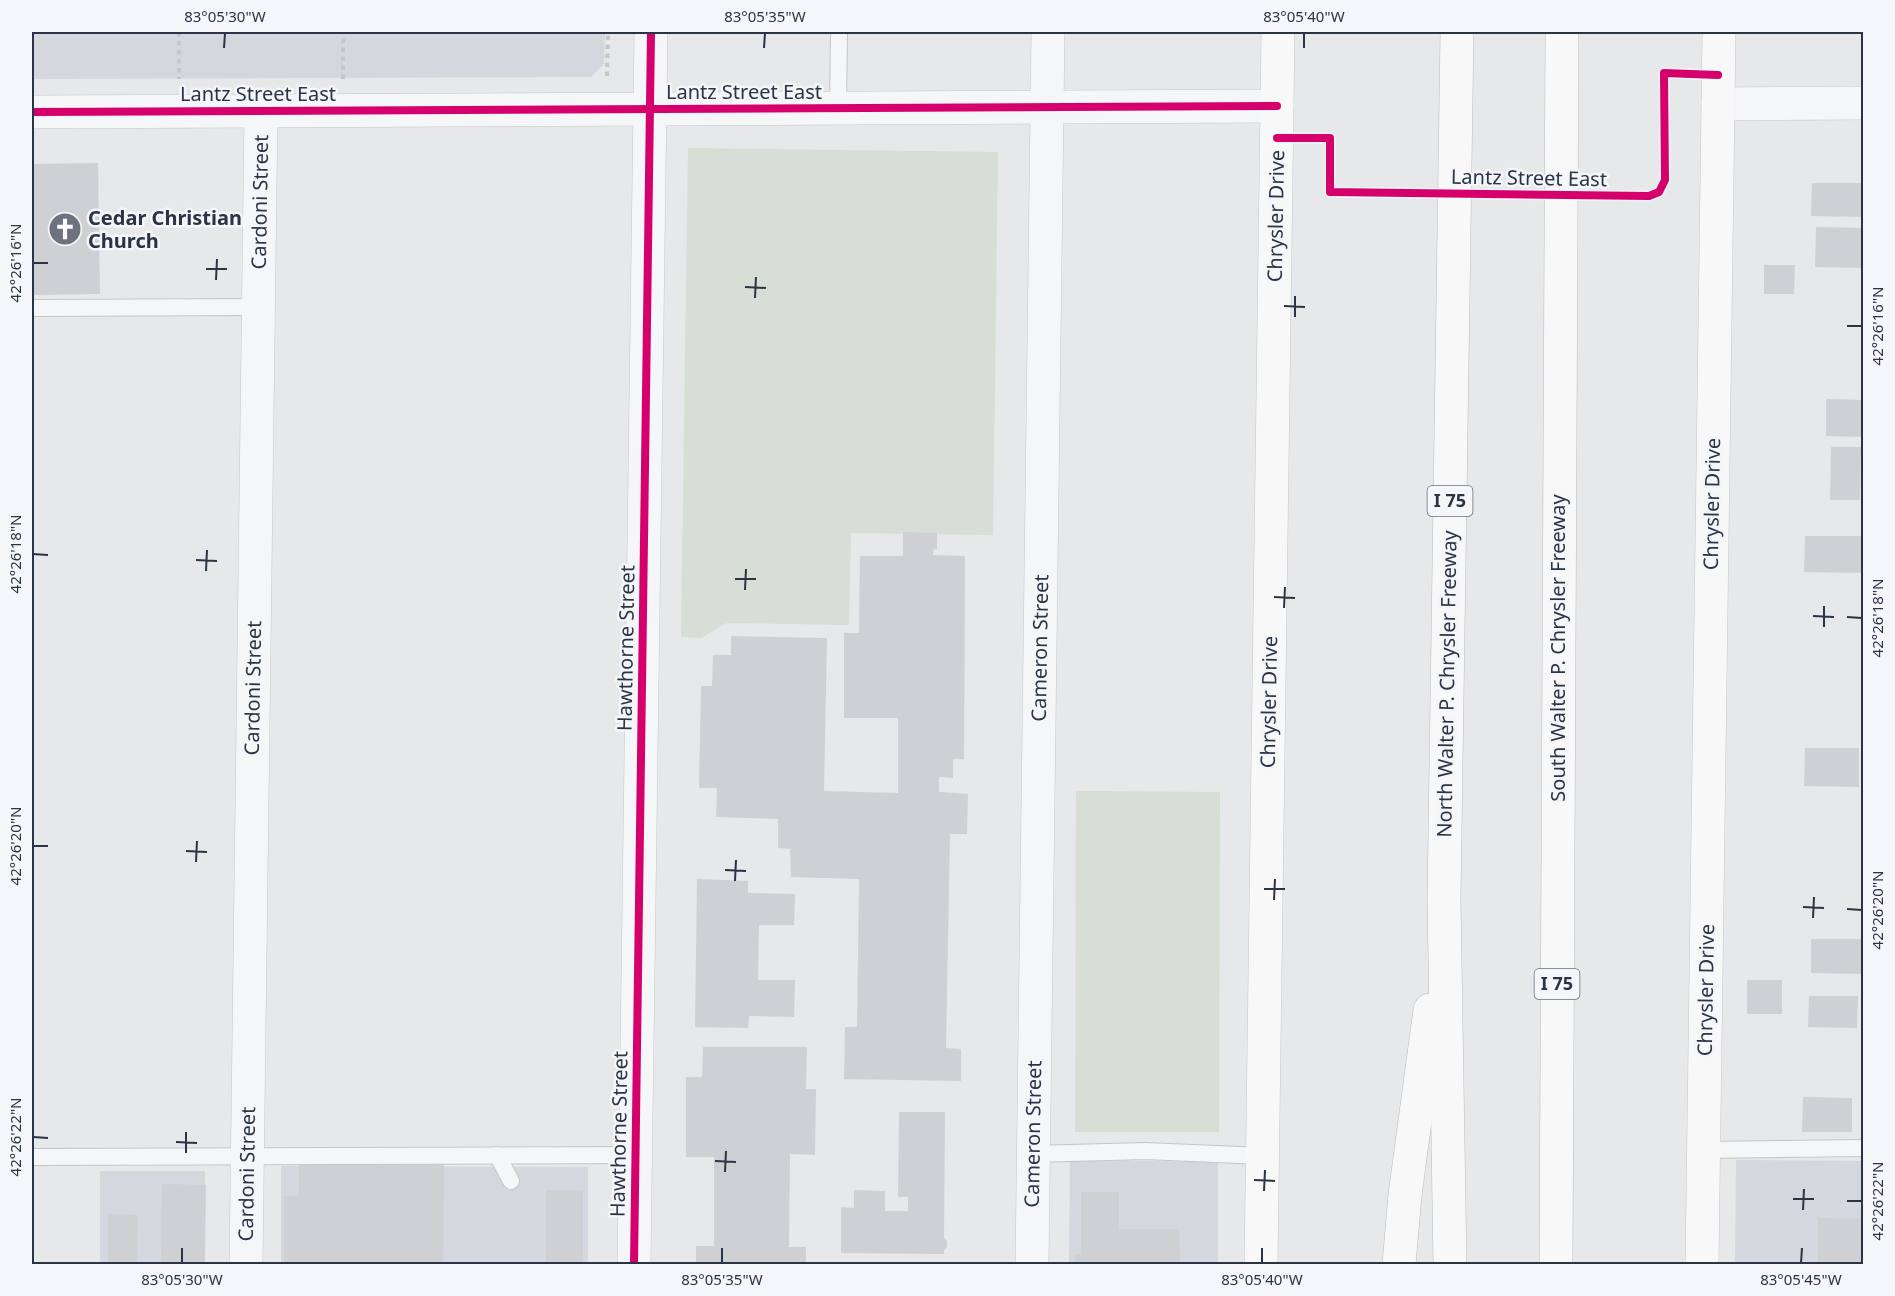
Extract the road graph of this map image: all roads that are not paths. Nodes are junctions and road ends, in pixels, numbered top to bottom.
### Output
1 (651, 32) edge
2 (839, 32) edge
3 (1048, 32) edge
4 (1278, 32) edge
5 (1457, 32) edge
6 (1562, 32) edge
7 (1719, 32) edge
8 (1863, 103) edge
9 (1718, 104) junction
10 (1277, 106) junction
11 (1047, 107) junction
12 (838, 108) junction
13 (650, 110) junction
14 (261, 111) junction
15 (32, 112) edge
16 (258, 307) junction
17 (32, 308) edge
18 (1444, 899) junction
19 (1863, 1148) edge
20 (1703, 1150) junction
21 (1033, 1154) junction
22 (247, 1155) junction
23 (497, 1155) junction
24 (635, 1155) junction
25 (1263, 1156) junction
26 (32, 1157) edge
27 (511, 1181) dead end
28 (246, 1264) edge
29 (634, 1264) edge
30 (1032, 1264) edge
31 (1261, 1264) edge
32 (1399, 1264) edge
33 (1450, 1264) edge
34 (1556, 1264) edge
35 (1702, 1264) edge

1 - 13 street, Hawthorne Street
2 - 12 lane
3 - 11 street, Cameron Street
4 - 10 main road, Chrysler Drive
5 - 18 main road, North Walter P. Chrysler Freeway / I 75
6 - 34 main road, South Walter P. Chrysler Freeway / I 75
7 - 9 main road, Chrysler Drive
8 - 9 street
9 - 20 main road, Chrysler Drive
10 - 11 street, Lantz Street East
10 - 25 main road, Chrysler Drive
11 - 12 street, Lantz Street East
11 - 21 street, Cameron Street
12 - 13 street, Lantz Street East
13 - 14 street, Lantz Street East
13 - 24 street, Hawthorne Street
14 - 15 street, Lantz Street East
14 - 16 street, Cardoni Street
16 - 17 lane
16 - 22 street, Cardoni Street
18 - 32 main road
18 - 33 main road, North Walter P. Chrysler Freeway / I 75
19 - 20 lane
20 - 35 main road, Chrysler Drive
21 - 25 lane
21 - 30 street, Cameron Street
22 - 23 lane
22 - 26 lane
22 - 28 street, Cardoni Street
23 - 24 lane
23 - 27 lane
24 - 29 street, Hawthorne Street
25 - 31 main road, Chrysler Drive

